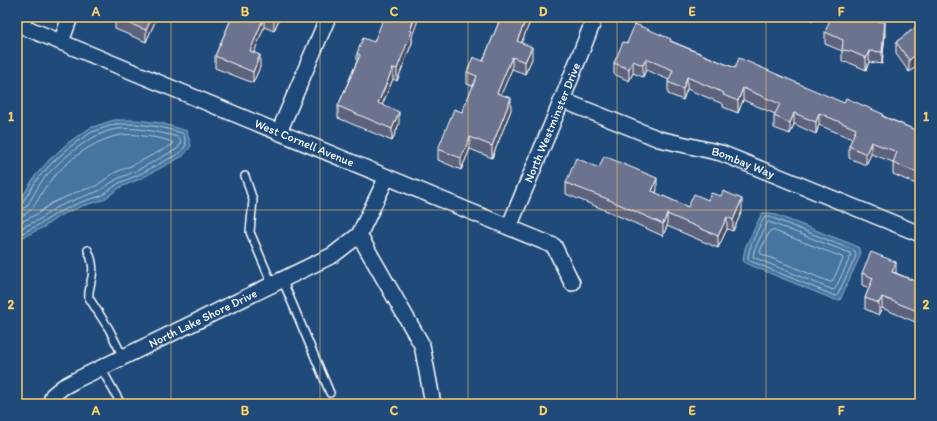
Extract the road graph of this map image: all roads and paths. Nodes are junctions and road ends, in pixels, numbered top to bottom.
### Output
1 (70, 17) edge
2 (328, 17) edge
3 (595, 17) edge
4 (17, 24) edge
5 (61, 42) junction
6 (562, 100) junction
7 (279, 132) junction
8 (245, 176) dead end
9 (387, 178) junction
10 (509, 227) junction
11 (920, 234) edge
12 (358, 235) junction
13 (88, 250) dead end
14 (277, 282) junction
15 (572, 283) dead end
16 (123, 357) junction
17 (101, 368) junction
18 (330, 393) dead end
19 (50, 404) edge
20 (121, 404) edge
21 (433, 404) edge

1 - 5 street
2 - 7 street
3 - 6 street, North Westminster Drive
4 - 5 street, West Cornell Avenue
5 - 7 street, West Cornell Avenue
6 - 10 street, North Westminster Drive
6 - 11 street, Bombay Way
7 - 9 street, West Cornell Avenue
8 - 14 lane
9 - 10 street, West Cornell Avenue
9 - 12 street, North Lake Shore Drive
10 - 15 street, West Cornell Avenue
12 - 14 street, North Lake Shore Drive
12 - 21 street
13 - 16 lane
14 - 16 street, North Lake Shore Drive
14 - 18 lane
16 - 17 street, North Lake Shore Drive
17 - 19 street, North Lake Shore Drive
17 - 20 lane

